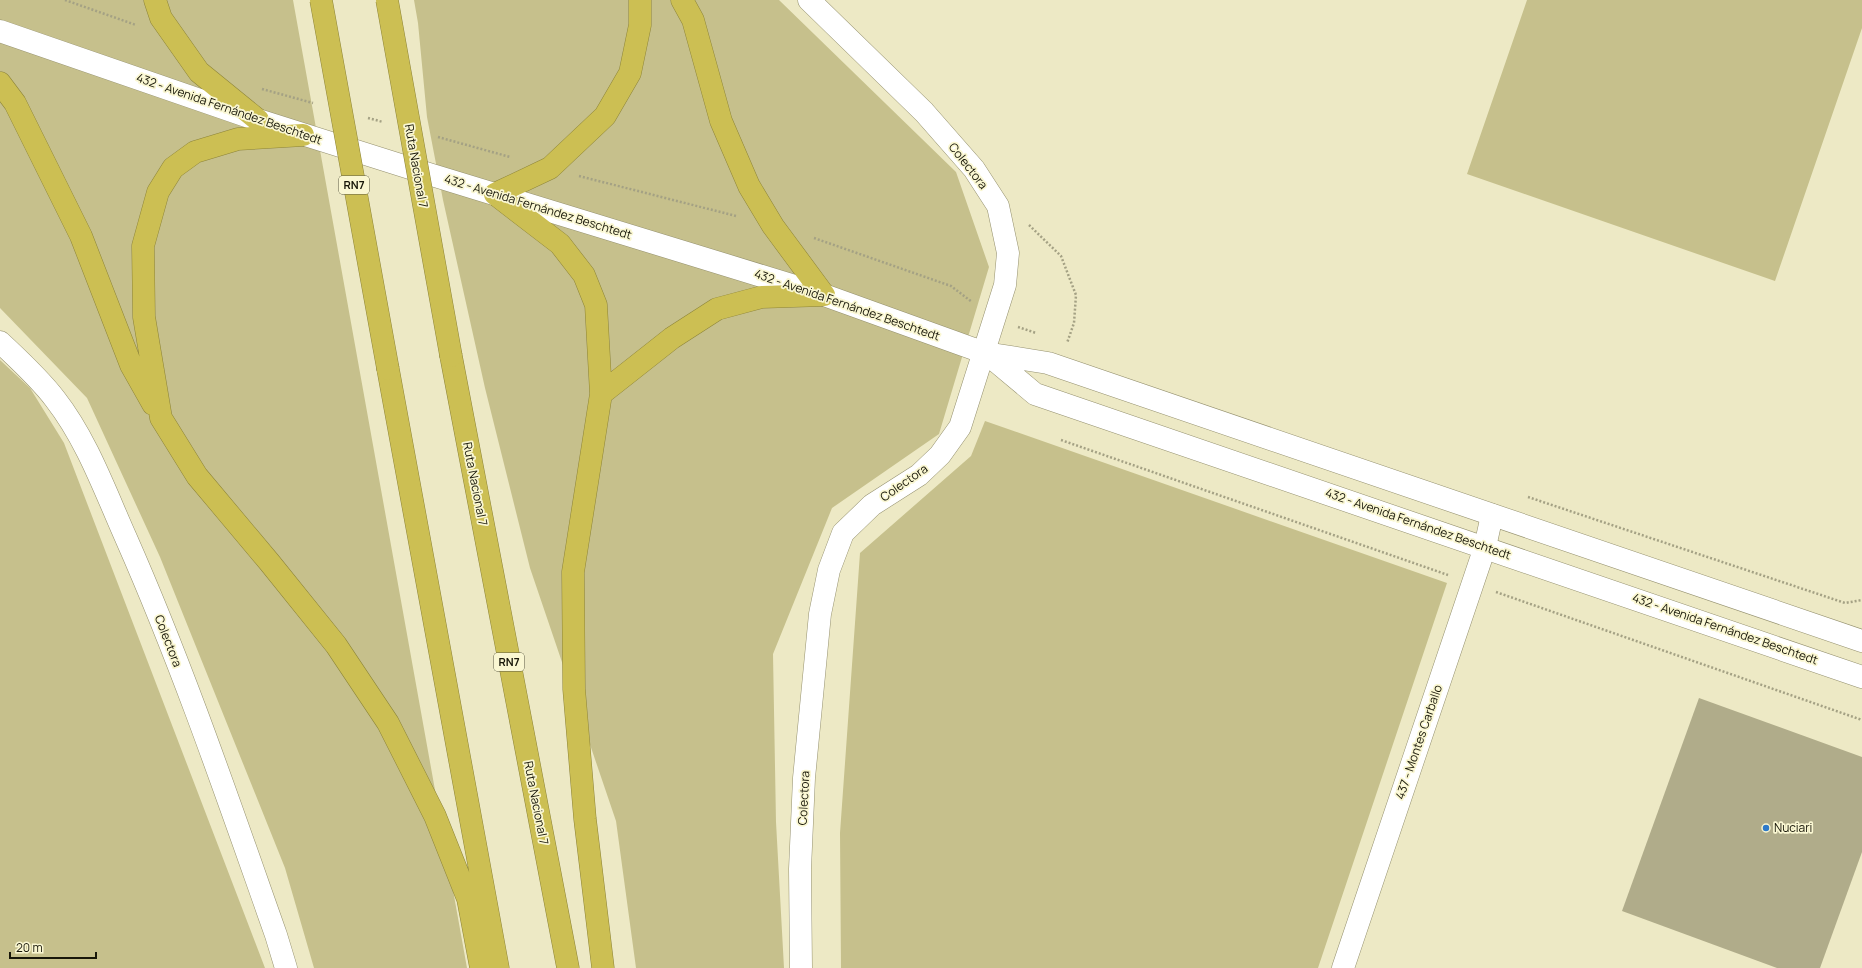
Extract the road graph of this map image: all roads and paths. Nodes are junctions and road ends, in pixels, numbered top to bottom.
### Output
1 (65, 0) edge
2 (155, 0) edge
3 (321, 0) edge
4 (386, 0) edge
5 (640, 0) edge
6 (682, 0) edge
7 (809, 0) edge
8 (139, 26) dead end
9 (0, 30) edge
10 (0, 83) edge
11 (260, 88) dead end
12 (321, 105) dead end
13 (367, 118) dead end
14 (258, 120) junction
15 (390, 124) dead end
16 (303, 135) junction
17 (436, 137) dead end
18 (512, 158) dead end
19 (550, 168) junction
20 (495, 194) junction
21 (998, 206) junction
22 (773, 226) junction
23 (813, 237) dead end
24 (824, 295) junction
25 (995, 319) junction
26 (1038, 334) dead end
27 (1060, 341) dead end
28 (0, 342) edge
29 (1067, 343) junction
30 (1074, 346) dead end
31 (985, 353) junction
32 (1048, 363) junction
33 (601, 394) junction
34 (161, 418) junction
35 (1528, 497) dead end
36 (1492, 515) junction
37 (1485, 547) junction
38 (1862, 600) edge
39 (1862, 641) edge
40 (1862, 677) edge
41 (286, 968) edge
42 (481, 968) edge
43 (498, 968) edge
44 (568, 968) edge
45 (602, 968) edge
46 (801, 968) edge
47 (1342, 968) edge

1 - 8 path
2 - 14 highway
3 - 43 highway, RN7, bridge
4 - 44 highway, Ruta Nacional 7 / RN7, bridge
5 - 19 highway
6 - 22 highway
7 - 21 street, Colectora
9 - 14 street, 432 - Avenida Fernández Beschtedt
10 - 34 highway
11 - 12 path
13 - 15 path
14 - 16 street, 432 - Avenida Fernández Beschtedt
16 - 20 street, 432 - Avenida Fernández Beschtedt
16 - 34 highway
17 - 18 path
19 - 20 highway
19 - 22 path
20 - 24 street, 432 - Avenida Fernández Beschtedt
20 - 33 highway
21 - 25 street, Colectora
21 - 29 path
22 - 24 highway
23 - 25 path
24 - 31 street, 432 - Avenida Fernández Beschtedt
24 - 33 highway
25 - 26 path
25 - 31 street, Colectora
27 - 29 path
28 - 41 street, Colectora
29 - 30 path
29 - 32 path
31 - 32 street, 432 - Avenida Fernández Beschtedt
31 - 37 street, 432 - Avenida Fernández Beschtedt
31 - 46 street, Colectora
32 - 36 street, 432 - Avenida Fernández Beschtedt
33 - 45 highway
34 - 42 highway
35 - 38 path
36 - 37 street, 437 - Montes Carballo
36 - 39 street, 432 - Avenida Fernández Beschtedt
37 - 40 street, 432 - Avenida Fernández Beschtedt
37 - 47 street, 437 - Montes Carballo

